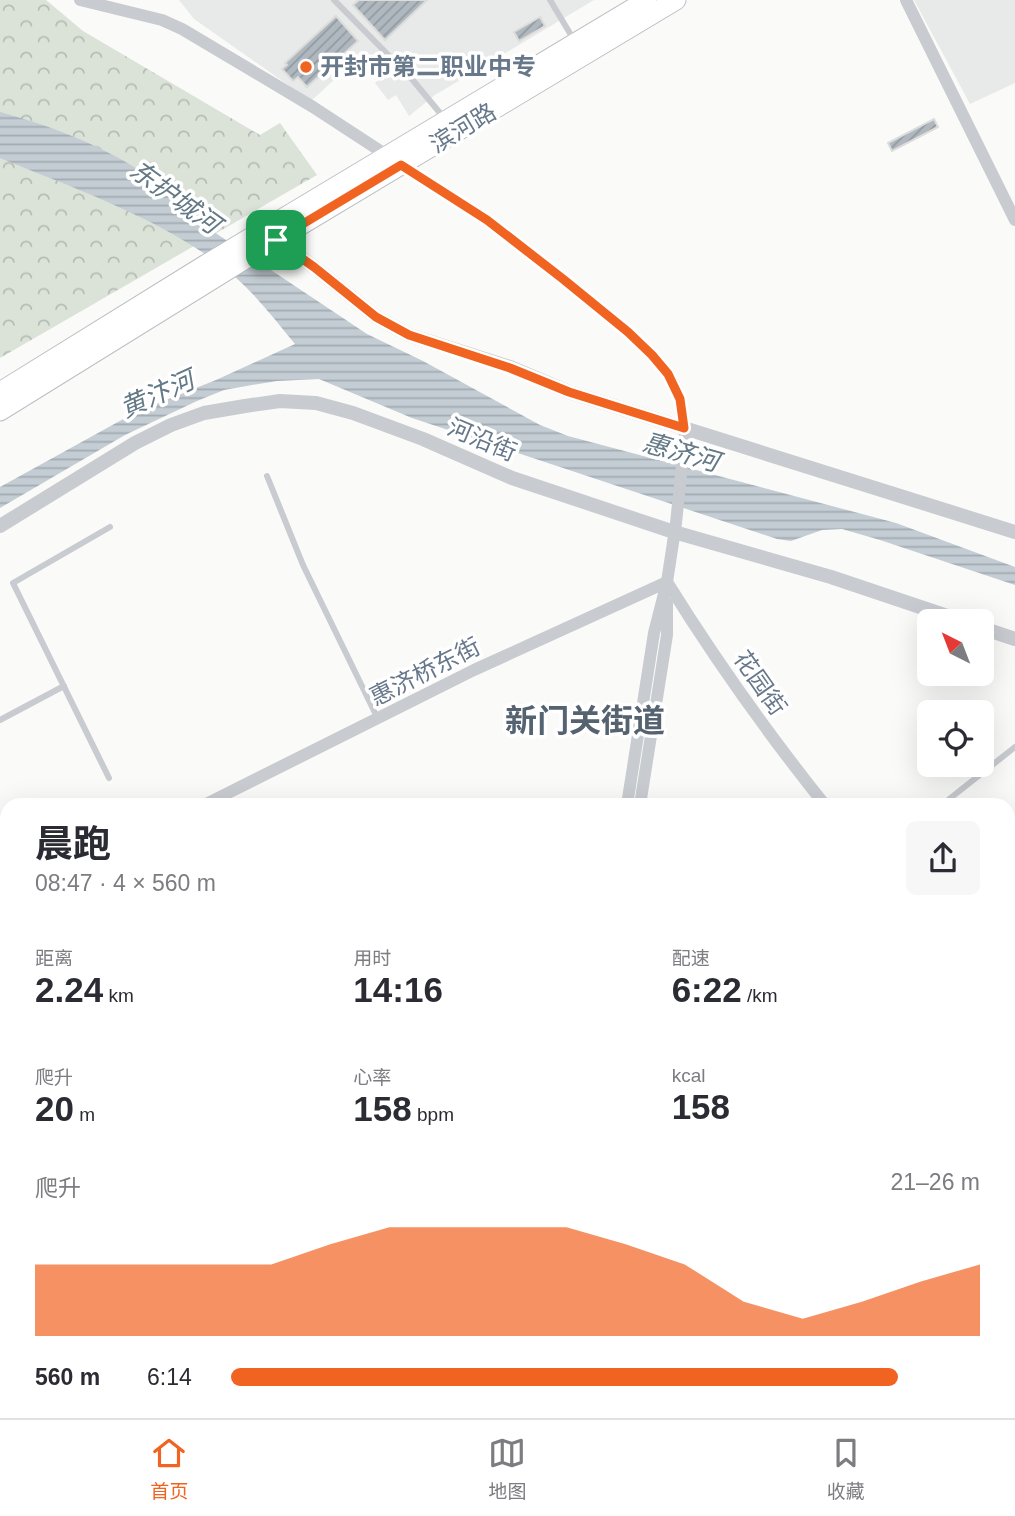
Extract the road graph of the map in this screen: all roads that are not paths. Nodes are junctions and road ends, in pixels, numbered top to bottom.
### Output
1 (80, 0) edge
2 (334, 0) edge
3 (550, 0) edge
4 (647, 0) edge
5 (676, 0) edge
6 (906, 0) edge
7 (576, 44) junction
8 (447, 121) junction
9 (394, 161) junction
10 (1015, 220) edge
11 (271, 235) junction
12 (212, 270) junction
13 (0, 393) edge
14 (0, 411) edge
15 (684, 428) junction
16 (267, 476) dead end
17 (0, 526) edge
18 (110, 527) dead end
19 (675, 528) junction
20 (1015, 532) edge
21 (667, 582) junction
22 (926, 609) edge
23 (994, 632) edge
24 (1015, 639) edge
25 (64, 686) junction
26 (378, 719) junction
27 (0, 720) edge
28 (1015, 747) edge
29 (108, 778) dead end
30 (218, 798) edge
31 (628, 798) edge
32 (641, 798) edge
33 (820, 798) edge
34 (951, 798) edge

1 - 9 street
2 - 8 lane
3 - 7 lane
4 - 7 main road, 滨河路
5 - 9 main road, 滨河路
6 - 10 street
7 - 8 main road, 滨河路
8 - 9 main road, 滨河路
9 - 11 main road, 滨河路
9 - 15 street
11 - 12 main road, 滨河路
11 - 15 street
12 - 13 main road, 滨河路
12 - 14 main road, 滨河路
15 - 19 street
15 - 20 street
16 - 26 lane
17 - 19 street, 河沿街
18 - 25 lane
19 - 21 street
19 - 22 street, 河沿街
21 - 26 street, 惠济桥东街
21 - 31 street
21 - 32 street
21 - 33 street, 花园街
23 - 24 street
25 - 27 lane
25 - 29 lane
26 - 30 street, 惠济桥东街
28 - 34 lane

